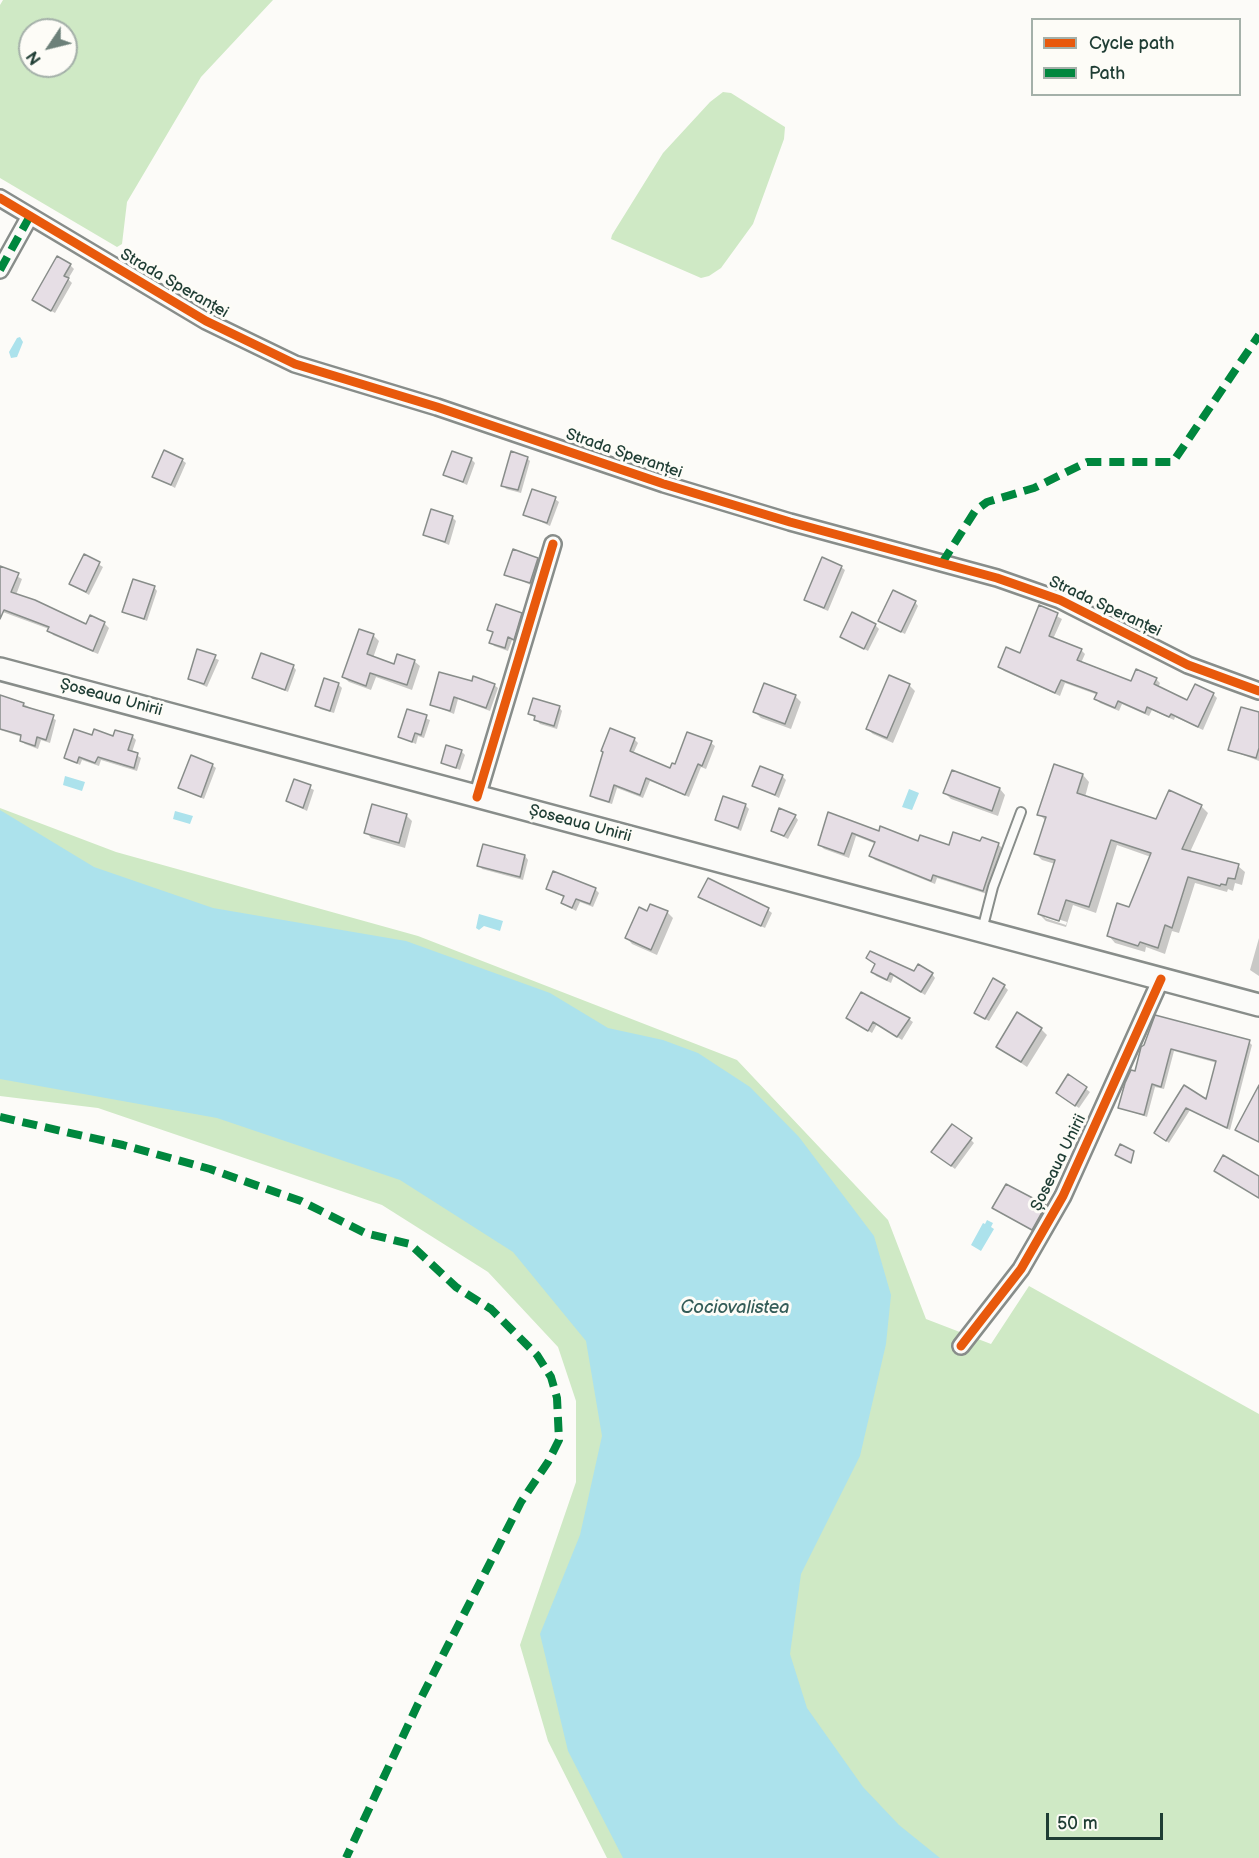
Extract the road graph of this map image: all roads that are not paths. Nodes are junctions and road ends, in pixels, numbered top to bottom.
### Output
1 (0, 198) edge
2 (30, 216) junction
3 (0, 270) edge
4 (553, 544) dead end
5 (0, 669) edge
6 (1259, 691) edge
7 (477, 797) junction
8 (1021, 812) dead end
9 (982, 930) junction
10 (1161, 979) junction
11 (1259, 1005) edge
12 (961, 1346) dead end

1 - 2 street, Strada Speranței
2 - 3 street
2 - 6 street, Strada Speranței
4 - 7 street
5 - 7 main road, Șoseaua Unirii
7 - 9 main road, Șoseaua Unirii
8 - 9 lane
9 - 10 main road, Șoseaua Unirii
10 - 11 main road, Șoseaua Unirii
10 - 12 street, Șoseaua Unirii

